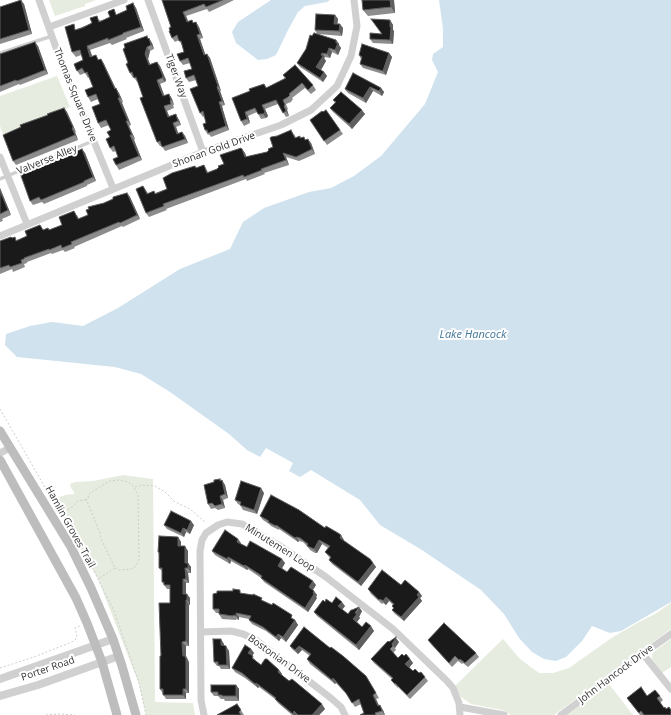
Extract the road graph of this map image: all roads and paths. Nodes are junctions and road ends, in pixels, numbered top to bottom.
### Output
1 (39, 0) edge
2 (124, 0) edge
3 (148, 0) edge
4 (354, 0) edge
5 (49, 27) junction
6 (52, 36) junction
7 (0, 53) edge
8 (94, 140) junction
9 (204, 152) junction
10 (0, 157) edge
11 (8, 176) junction
12 (0, 179) edge
13 (113, 188) junction
14 (27, 224) junction
15 (0, 236) edge
16 (0, 431) edge
17 (10, 448) junction
18 (0, 454) edge
19 (0, 460) edge
20 (134, 488) junction
21 (85, 500) junction
22 (60, 514) dead end
23 (207, 524) dead end
24 (115, 568) junction
25 (98, 579) dead end
26 (75, 628) dead end
27 (201, 632) junction
28 (671, 634) edge
29 (113, 639) junction
30 (96, 645) junction
31 (643, 654) junction
32 (119, 656) junction
33 (102, 662) junction
34 (0, 668) edge
35 (0, 678) edge
36 (671, 689) edge
37 (0, 696) edge
38 (460, 711) edge
39 (46, 715) edge
40 (75, 715) edge
41 (117, 715) edge
42 (136, 715) edge
43 (204, 715) edge
44 (345, 715) edge
45 (504, 715) edge
46 (561, 715) edge

1 - 5 street, Thomas Square Drive
2 - 5 street
3 - 9 street, Tiger Way
4 - 9 street, Shonan Gold Drive
5 - 6 street, Thomas Square Drive
6 - 7 lane
6 - 8 street, Thomas Square Drive
8 - 11 lane, Valverse Alley
8 - 13 street, Thomas Square Drive
9 - 13 street, Shonan Gold Drive
10 - 11 street
11 - 12 lane, Valverse Alley
11 - 14 street
13 - 14 street, Shonan Gold Drive
14 - 15 street, Shonan Gold Drive
16 - 17 main road, Hamlin Groves Trail
17 - 18 street
17 - 29 main road, Hamlin Groves Trail
19 - 30 main road
20 - 21 path
20 - 23 path
20 - 24 path
21 - 22 path
21 - 24 path
24 - 25 path
26 - 34 path
27 - 38 street, Minutemen Loop
27 - 43 street, Minutemen Loop
27 - 44 street, Bostonian Drive
28 - 31 street, John Hancock Drive
29 - 30 street, Porter Road
29 - 32 main road
30 - 33 main road
30 - 35 street, Porter Road
31 - 36 street
31 - 46 street, John Hancock Drive
32 - 33 street, Porter Road
32 - 42 main road
33 - 37 street, Porter Road
33 - 41 main road
38 - 45 street, Minutemen Loop
39 - 40 path

